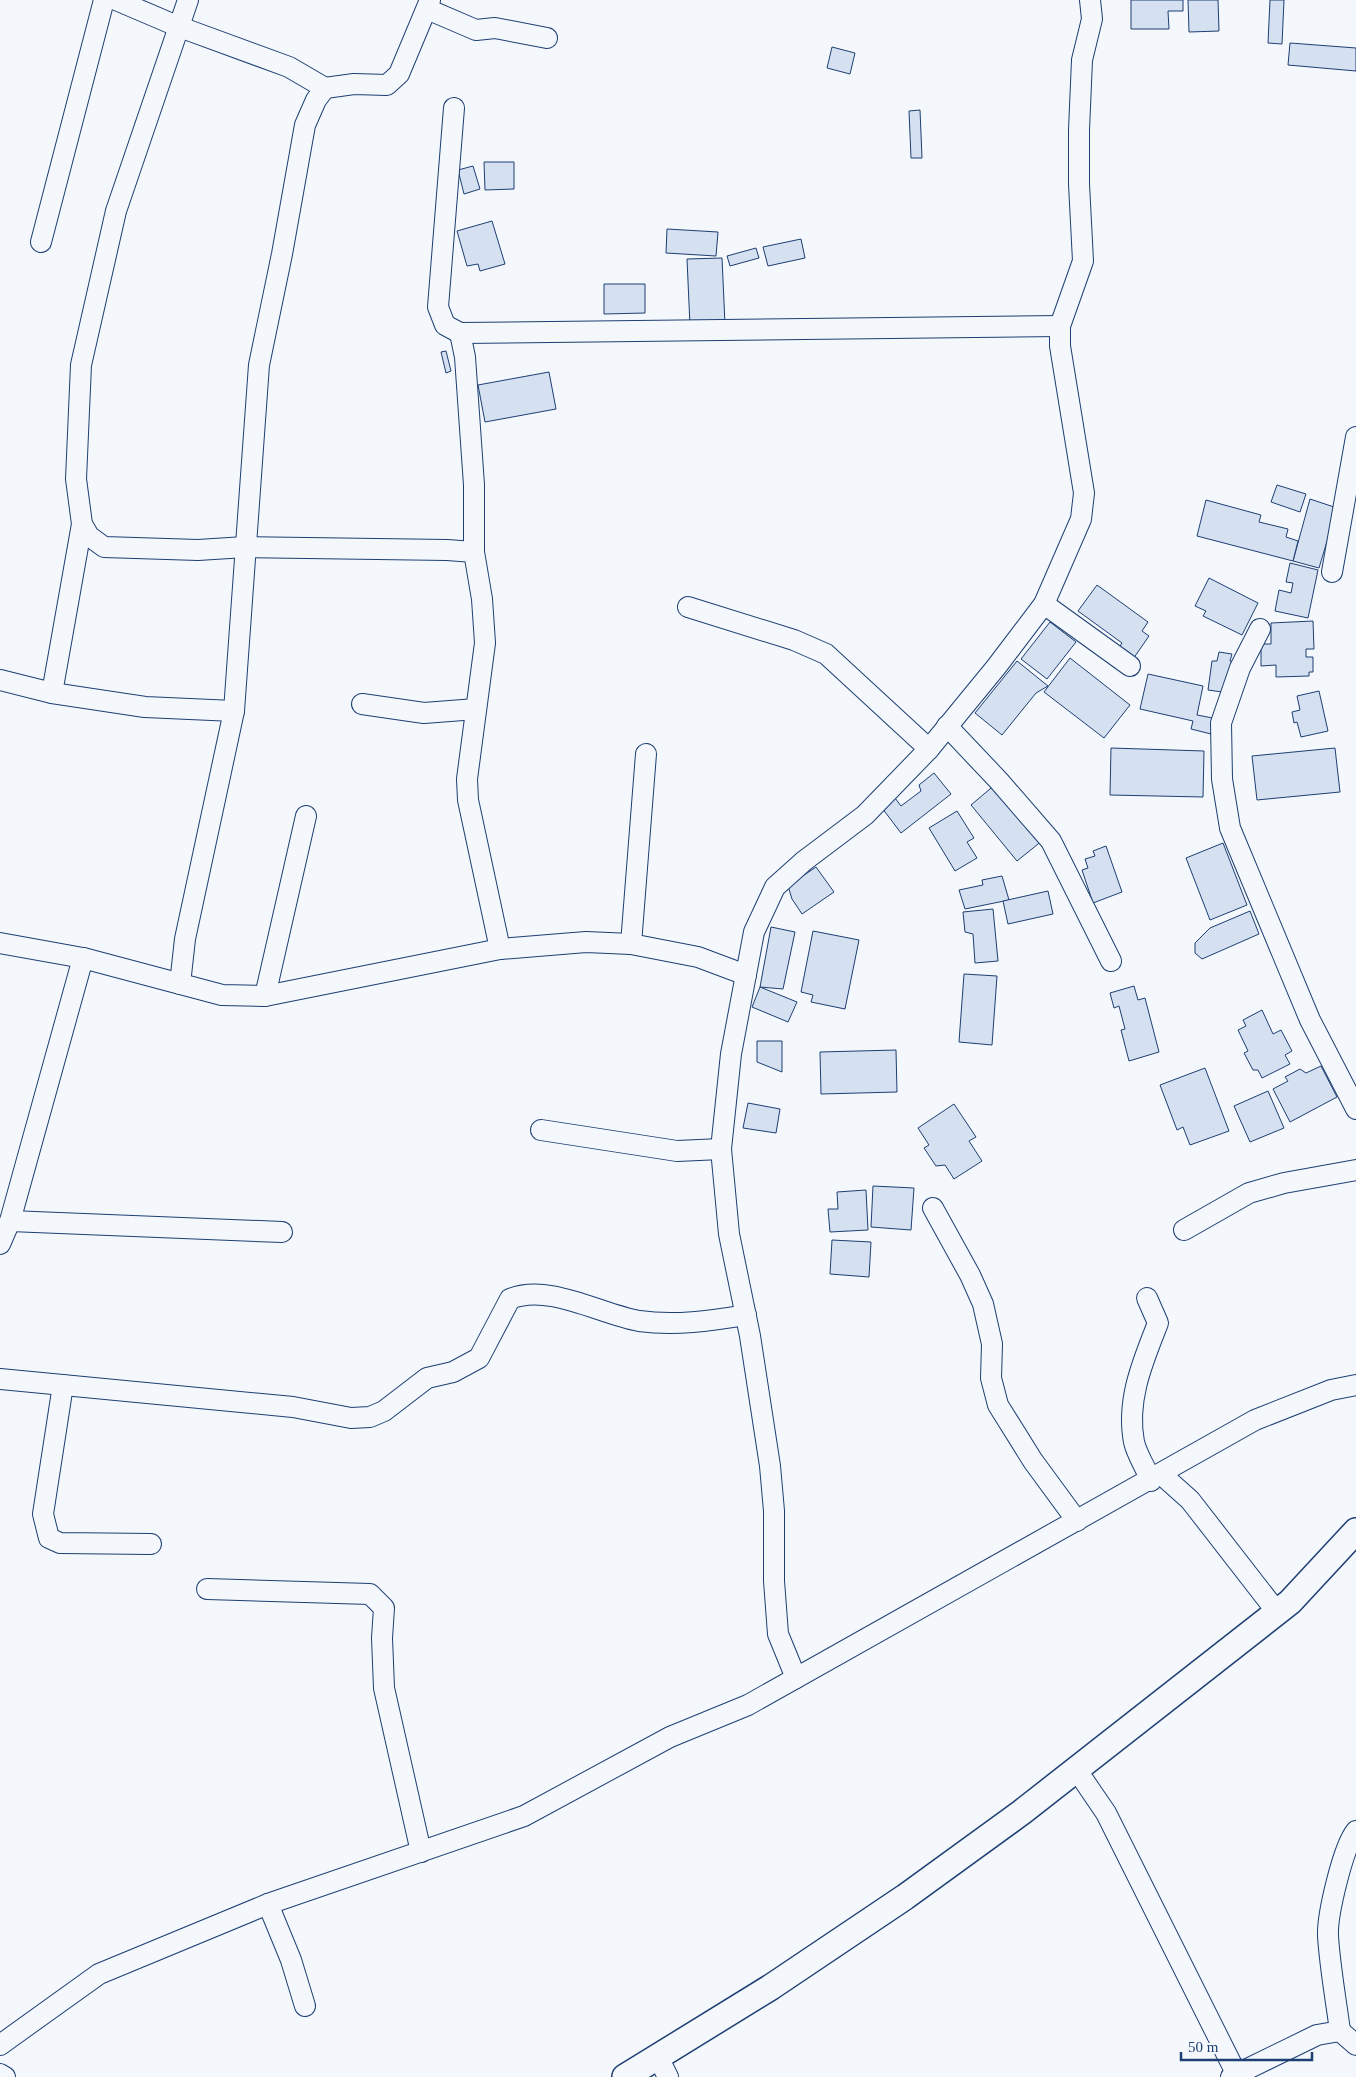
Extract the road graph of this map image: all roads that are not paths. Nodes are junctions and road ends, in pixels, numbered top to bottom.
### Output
1 (104, 0) edge
2 (116, 0) edge
3 (188, 0) edge
4 (1090, 0) edge
5 (429, 5) edge
6 (177, 26) junction
7 (546, 38) dead end
8 (325, 88) junction
9 (454, 108) dead end
10 (41, 242) dead end
11 (1060, 326) junction
12 (460, 333) junction
13 (1356, 437) edge
14 (82, 524) junction
15 (245, 547) junction
16 (474, 552) junction
17 (1332, 572) dead end
18 (1044, 604) junction
19 (688, 606) dead end
20 (1260, 629) dead end
21 (1130, 666) dead end
22 (0, 680) edge
23 (52, 693) junction
24 (362, 704) dead end
25 (476, 709) junction
26 (234, 712) junction
27 (947, 726) junction
28 (929, 749) junction
29 (646, 754) dead end
30 (306, 816) dead end
31 (0, 944) edge
32 (630, 944) junction
33 (500, 949) junction
34 (83, 958) junction
35 (1111, 961) dead end
36 (746, 974) junction
37 (180, 984) junction
38 (265, 996) junction
39 (1356, 1110) edge
40 (541, 1130) dead end
41 (721, 1149) junction
42 (1356, 1170) edge
43 (933, 1208) dead end
44 (10, 1221) junction
45 (1184, 1230) dead end
46 (282, 1232) dead end
47 (0, 1244) edge
48 (1147, 1298) dead end
49 (746, 1315) junction
50 (0, 1379) edge
51 (63, 1385) junction
52 (1356, 1385) edge
53 (1156, 1478) junction
54 (1077, 1521) junction
55 (1356, 1531) edge
56 (151, 1544) dead end
57 (207, 1589) dead end
58 (1277, 1612) junction
59 (796, 1678) junction
60 (1076, 1769) junction
61 (1356, 1830) edge
62 (421, 1852) junction
63 (268, 1904) junction
64 (305, 2006) dead end
65 (1340, 2031) junction
66 (0, 2044) edge
67 (1356, 2045) edge
68 (663, 2067) edge
69 (0, 2074) edge
70 (1235, 2076) edge
71 (5, 2077) edge
72 (625, 2077) edge

1 - 10 street
2 - 6 street
3 - 6 street
4 - 11 street
5 - 7 street
5 - 8 street
6 - 8 street
6 - 14 street
8 - 15 street
9 - 12 street
11 - 12 street
11 - 18 street
12 - 16 street
13 - 17 street
14 - 15 street
14 - 23 street
15 - 16 street
15 - 26 street
16 - 25 street
18 - 21 street
18 - 27 street
19 - 28 street
20 - 39 street
22 - 23 street
23 - 26 street
24 - 25 street
25 - 33 street
26 - 37 street
27 - 28 street
27 - 35 street
28 - 36 street
29 - 32 street
30 - 38 street
31 - 34 street
32 - 33 street
32 - 36 street
33 - 38 street
34 - 37 street
34 - 44 street
36 - 41 street
37 - 38 street
40 - 41 street
41 - 49 street
42 - 45 street
43 - 54 street
44 - 46 street
44 - 47 street
48 - 53 street
49 - 51 street
49 - 59 street
50 - 51 street
51 - 56 street
52 - 53 street
53 - 54 street
53 - 58 street
54 - 59 street
55 - 58 main road
57 - 62 street
58 - 60 main road
59 - 62 street
60 - 68 main road
60 - 70 street
61 - 65 street
62 - 63 street
63 - 64 street
63 - 66 street
65 - 67 street
65 - 70 street
68 - 72 main road
69 - 71 street

